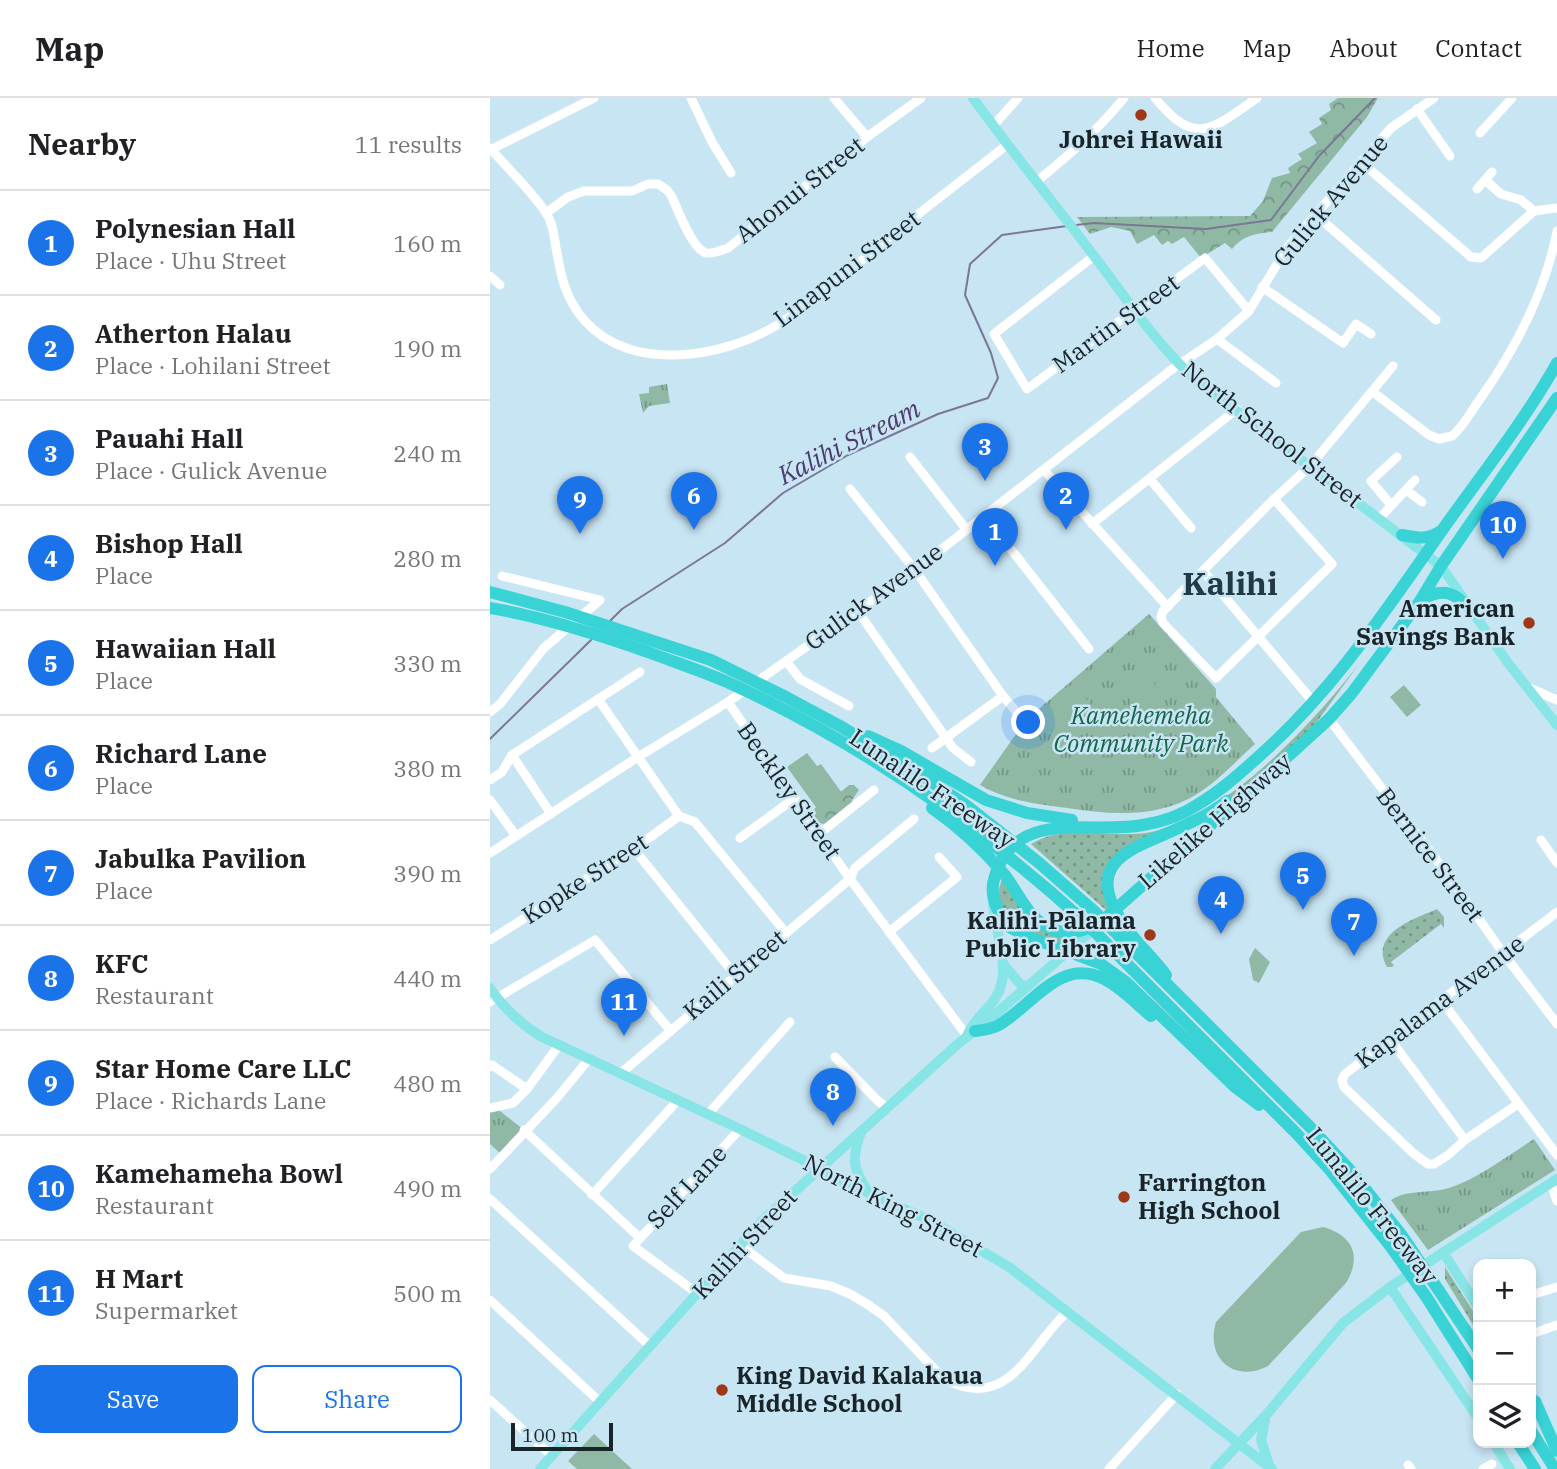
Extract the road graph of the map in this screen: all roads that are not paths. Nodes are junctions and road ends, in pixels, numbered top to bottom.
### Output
1 (594, 98) edge
2 (691, 98) edge
3 (834, 98) edge
4 (921, 98) edge
5 (973, 98) edge
6 (1018, 98) edge
7 (1124, 98) edge
8 (1155, 98) edge
9 (1257, 98) edge
10 (1434, 98) edge
11 (1512, 98) edge
12 (1417, 109) junction
13 (993, 126) junction
14 (1480, 133) dead end
15 (867, 137) junction
16 (1008, 144) junction
17 (490, 149) edge
18 (1450, 156) dead end
19 (1361, 162) junction
20 (1492, 172) dead end
21 (731, 173) dead end
22 (1485, 180) junction
23 (1036, 182) junction
24 (1477, 189) dead end
25 (1557, 208) edge
26 (1534, 211) junction
27 (546, 213) junction
28 (1316, 215) junction
29 (1557, 231) edge
30 (1094, 256) junction
31 (490, 275) edge
32 (500, 285) dead end
33 (1262, 287) junction
34 (1133, 310) junction
35 (1249, 310) junction
36 (1436, 320) dead end
37 (1371, 334) dead end
38 (1217, 340) junction
39 (1557, 363) edge
40 (1180, 364) junction
41 (1393, 366) dead end
42 (1276, 383) dead end
43 (1373, 392) junction
44 (1556, 401) edge
45 (1237, 409) junction
46 (910, 457) dead end
47 (1397, 457) dead end
48 (1310, 466) junction
49 (1044, 471) junction
50 (1150, 479) junction
51 (1415, 480) dead end
52 (850, 489) dead end
53 (1406, 490) junction
54 (1274, 499) junction
55 (1422, 502) dead end
56 (1391, 505) junction
57 (985, 516) junction
58 (1379, 519) junction
59 (1092, 524) junction
60 (1191, 528) dead end
61 (966, 529) junction
62 (1441, 531) junction
63 (1402, 536) junction
64 (1426, 553) junction
65 (1441, 566) junction
66 (915, 570) junction
67 (1204, 572) junction
68 (502, 576) dead end
69 (490, 585) edge
70 (490, 592) edge
71 (1420, 601) junction
72 (1168, 607) junction
73 (490, 608) edge
74 (857, 610) junction
75 (565, 612) junction
76 (1474, 613) junction
77 (613, 633) junction
78 (1259, 637) junction
79 (1089, 649) dead end
80 (786, 661) junction
81 (640, 672) dead end
82 (1526, 687) junction
83 (1003, 696) junction
84 (786, 697) junction
85 (597, 699) junction
86 (1557, 700) edge
87 (728, 702) junction
88 (1314, 704) junction
89 (849, 706) dead end
90 (490, 712) edge
91 (1020, 716) dead end
92 (1329, 719) junction
93 (1556, 723) edge
94 (946, 736) junction
95 (932, 748) dead end
96 (1295, 750) junction
97 (512, 755) junction
98 (638, 757) junction
99 (971, 762) dead end
100 (890, 771) junction
101 (490, 780) edge
102 (874, 790) dead end
103 (795, 798) junction
104 (490, 800) edge
105 (551, 814) junction
106 (679, 816) junction
107 (915, 819) dead end
108 (1163, 820) junction
109 (819, 834) junction
110 (516, 836) junction
111 (740, 838) dead end
112 (1541, 840) dead end
113 (634, 849) junction
114 (490, 853) edge
115 (939, 857) dead end
116 (1557, 863) edge
117 (850, 879) junction
118 (993, 899) junction
119 (1557, 912) edge
120 (1100, 923) junction
121 (890, 932) junction
122 (786, 933) junction
123 (490, 940) edge
124 (1503, 953) junction
125 (1002, 963) junction
126 (735, 975) junction
127 (1028, 986) junction
128 (492, 996) edge
129 (1442, 1001) junction
130 (1191, 1009) junction
131 (790, 1022) dead end
132 (1557, 1024) edge
133 (670, 1030) junction
134 (971, 1034) junction
135 (1390, 1039) junction
136 (559, 1045) junction
137 (835, 1057) dead end
138 (589, 1059) junction
139 (1206, 1060) junction
140 (490, 1067) edge
141 (621, 1073) junction
142 (527, 1088) junction
143 (678, 1100) junction
144 (1518, 1104) junction
145 (490, 1108) edge
146 (888, 1108) junction
147 (708, 1114) junction
148 (740, 1129) junction
149 (524, 1130) junction
150 (861, 1132) junction
151 (1296, 1133) junction
152 (1465, 1140) junction
153 (1557, 1155) edge
154 (490, 1169) edge
155 (817, 1169) junction
156 (1554, 1181) edge
157 (870, 1194) junction
158 (592, 1195) junction
159 (490, 1199) edge
160 (1557, 1201) edge
161 (636, 1242) junction
162 (740, 1245) junction
163 (1443, 1252) junction
164 (1390, 1287) junction
165 (1557, 1287) edge
166 (697, 1293) junction
167 (1536, 1294) edge
168 (1473, 1299) edge
169 (490, 1300) edge
170 (1067, 1312) junction
171 (1557, 1325) edge
172 (1536, 1332) edge
173 (1473, 1341) edge
174 (650, 1346) junction
175 (1473, 1371) edge
176 (1177, 1394) junction
177 (490, 1400) edge
178 (600, 1402) junction
179 (1536, 1402) edge
180 (1536, 1404) edge
181 (1473, 1411) edge
182 (1267, 1414) junction
183 (1557, 1436) edge
184 (1536, 1440) edge
185 (1239, 1443) junction
186 (1497, 1448) edge
187 (1521, 1448) edge
188 (1557, 1451) edge
189 (552, 1456) junction
190 (1271, 1468) edge
191 (540, 1469) edge
192 (1109, 1469) edge
193 (1215, 1469) edge
194 (1510, 1469) edge
195 (1535, 1469) edge
196 (1555, 1469) edge

1 - 17 street
2 - 21 street
3 - 15 street
4 - 15 street, Ahonui Street
5 - 13 main road, North School Street
6 - 13 street
7 - 23 street
8 - 9 street
10 - 12 street, Gulick Avenue
11 - 14 street
12 - 18 street
12 - 19 street, Gulick Avenue
13 - 16 main road, North School Street
15 - 27 street, Ahonui Street
16 - 23 main road, North School Street
16 - 27 street, Linapuni Street
17 - 27 street, Linapuni Street
19 - 26 street
19 - 28 street, Gulick Avenue
20 - 22 street
22 - 24 street
22 - 26 street
23 - 30 main road, North School Street
25 - 26 street
28 - 33 street, Gulick Avenue
28 - 36 street
29 - 43 street
30 - 34 main road, North School Street
30 - 34 street, Martin Street
31 - 32 street
33 - 35 street, Gulick Avenue
33 - 37 street
34 - 35 street, Martin Street
34 - 40 main road, North School Street
35 - 38 street, Gulick Avenue
38 - 40 street, Gulick Avenue
38 - 42 street
39 - 62 highway, Likelike Highway
40 - 45 main road, North School Street
40 - 49 street, Gulick Avenue
41 - 43 street
43 - 48 street
44 - 65 highway, Likelike Highway
45 - 48 main road, North School Street
45 - 50 street
46 - 61 street
47 - 56 street
48 - 54 street
48 - 58 main road, North School Street
49 - 57 street, Gulick Avenue
49 - 59 street
50 - 59 street
50 - 60 street
51 - 53 street
52 - 66 street
53 - 55 street
53 - 56 street
54 - 67 street
54 - 78 street
56 - 58 street
57 - 61 street, Gulick Avenue
57 - 79 street
58 - 63 main road, North School Street
59 - 72 street
61 - 66 street, Gulick Avenue
62 - 63 highway
62 - 64 highway, Likelike Highway
63 - 64 main road, North School Street
64 - 65 main road, North School Street
64 - 88 highway, Likelike Highway
65 - 71 highway, Likelike Highway
65 - 76 main road, North School Street
66 - 74 street, Gulick Avenue
66 - 83 street
67 - 72 street
67 - 78 street
68 - 90 street
69 - 75 highway
70 - 75 highway
71 - 76 highway
71 - 92 highway, Likelike Highway
72 - 78 street
73 - 77 highway
74 - 80 street, Gulick Avenue
74 - 94 street
75 - 77 highway, Lunalilo Freeway
76 - 82 main road, North School Street
77 - 84 highway, Lunalilo Freeway
77 - 100 highway, Lunalilo Freeway
78 - 88 street
80 - 87 street, Gulick Avenue
80 - 89 street
81 - 85 street
82 - 86 street
82 - 93 main road, North School Street
83 - 91 street
83 - 94 street
84 - 108 highway
84 - 130 highway, Lunalilo Freeway
85 - 97 street
85 - 98 street
87 - 98 street, Gulick Avenue
87 - 103 street, Beckley Street
88 - 108 highway, Likelike Highway
92 - 96 highway, Likelike Highway
92 - 124 street, Bernice Street
94 - 95 street
94 - 99 street
96 - 120 highway, Likelike Highway
96 - 130 highway
97 - 101 street
97 - 105 street
98 - 105 street, Gulick Avenue
98 - 106 street
100 - 120 highway
100 - 151 highway, Lunalilo Freeway
102 - 109 street
103 - 109 street, Beckley Street
103 - 111 street
104 - 110 street
105 - 110 street, Gulick Avenue
106 - 113 street, Kopke Street
106 - 122 street
107 - 117 street, Beckley Street
108 - 118 highway, Likelike Highway
109 - 117 street, Beckley Street
110 - 114 street, Gulick Avenue
112 - 116 street
113 - 123 street, Kopke Street
113 - 126 street
115 - 121 street
117 - 121 street, Beckley Street
117 - 122 street, Kaili Street
118 - 125 main road, Likelike Highway
118 - 139 highway
119 - 124 street, Kapalama Avenue
120 - 127 main road, Likelike Highway
121 - 134 street, Beckley Street
122 - 126 street, Kaili Street
124 - 129 street, Kapalama Avenue
124 - 132 street, Bernice Street
125 - 127 main road
125 - 134 main road, Likelike Highway
126 - 133 street, Kaili Street
127 - 134 main road, Likelike Highway
128 - 133 street
128 - 136 main road, North King Street
129 - 135 street, Kapalama Avenue
129 - 144 street
130 - 173 highway, Lunalilo Freeway
131 - 147 street
133 - 141 street, Kaili Street
134 - 139 highway
134 - 146 main road, Kalihi Street
135 - 152 street
135 - 152 street, Kapalama Avenue
136 - 138 main road, North King Street
136 - 142 street
137 - 146 street
138 - 141 main road, North King Street
138 - 149 street
139 - 151 highway
140 - 142 street
141 - 143 main road, North King Street
142 - 145 street
143 - 147 main road, North King Street
143 - 158 street
144 - 152 street, Kapalama Avenue
144 - 153 street
146 - 150 main road, Kalihi Street
147 - 148 main road, North King Street
148 - 155 main road, North King Street
148 - 161 street, Self Lane
149 - 154 street
149 - 158 street
150 - 155 main road, Kalihi Street
150 - 157 main road
151 - 175 highway, Lunalilo Freeway
155 - 157 main road, North King Street
155 - 162 main road, Kalihi Street
156 - 160 street
156 - 163 main road
157 - 170 main road, North King Street
158 - 161 street
159 - 174 street
161 - 166 street
162 - 166 main road, Kalihi Street
162 - 170 street
163 - 164 main road
163 - 168 main road
164 - 181 main road
164 - 182 main road
165 - 167 street
166 - 174 main road, Kalihi Street
169 - 178 street
170 - 176 main road, North King Street
171 - 172 street
174 - 178 main road, Kalihi Street
176 - 185 main road, North King Street
176 - 192 street
177 - 189 street
178 - 189 main road, Kalihi Street
179 - 183 main road
180 - 188 highway
182 - 185 main road
182 - 190 main road
184 - 196 highway
185 - 190 main road, North King Street
185 - 193 main road
186 - 194 main road
187 - 195 highway
189 - 191 main road, Kalihi Street

